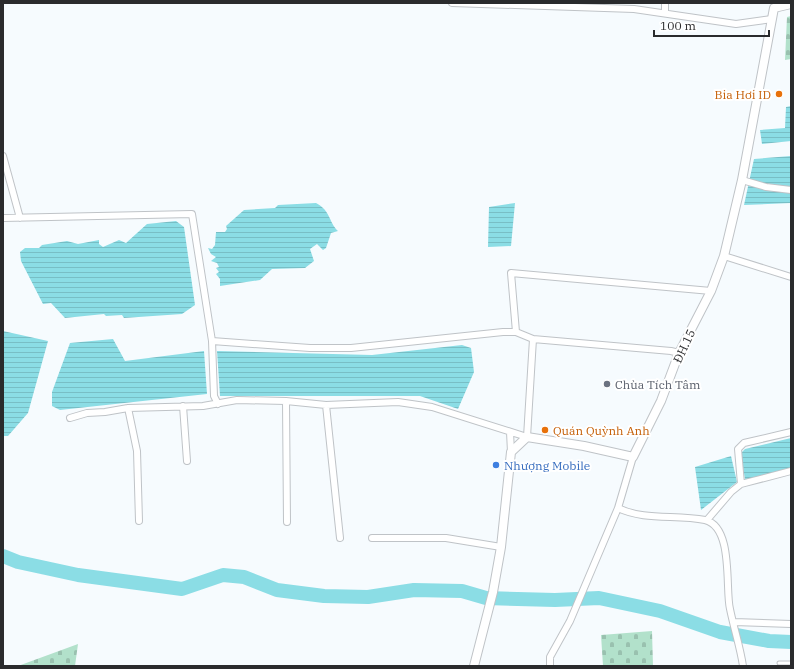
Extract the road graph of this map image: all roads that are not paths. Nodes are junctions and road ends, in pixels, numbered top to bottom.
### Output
1 (452, 3) edge
2 (665, 3) edge
3 (484, 4) edge
4 (572, 4) edge
5 (791, 4) edge
6 (774, 5) edge
7 (665, 13) junction
8 (772, 19) junction
9 (3, 156) edge
10 (744, 181) junction
11 (791, 190) edge
12 (3, 218) edge
13 (20, 218) junction
14 (724, 256) junction
15 (791, 277) edge
16 (711, 291) junction
17 (516, 332) junction
18 (533, 339) junction
19 (212, 341) junction
20 (679, 353) junction
21 (286, 401) junction
22 (218, 404) junction
23 (326, 405) junction
24 (183, 406) junction
25 (128, 408) junction
26 (70, 418) dead end
27 (510, 432) junction
28 (791, 432) edge
29 (527, 437) junction
30 (511, 452) junction
31 (633, 457) junction
32 (187, 461) dead end
33 (791, 471) edge
34 (741, 482) junction
35 (618, 508) junction
36 (707, 520) junction
37 (140, 521) dead end
38 (287, 522) dead end
39 (340, 538) dead end
40 (372, 538) dead end
41 (502, 547) junction
42 (791, 624) edge
43 (735, 625) junction
44 (779, 663) dead end
45 (791, 663) edge
46 (474, 666) edge
47 (550, 666) edge
48 (743, 666) edge

1 - 3 street
2 - 7 street
3 - 4 street
4 - 7 street
5 - 6 main road, ĐH.15 / ĐH.15
6 - 8 main road, ĐH.15 / ĐH.15
7 - 8 street
8 - 10 main road, ĐH.15 / ĐH.15
9 - 13 street
10 - 11 street
10 - 14 main road, ĐH.15 / ĐH.15
12 - 13 street
13 - 19 street
14 - 15 street
14 - 16 main road, ĐH.15 / ĐH.15
16 - 17 street
16 - 20 main road, ĐH.15 / ĐH.15
17 - 18 street
17 - 19 street
18 - 20 street
18 - 29 street
19 - 22 street
20 - 31 main road, ĐH.15 / ĐH.15
21 - 22 street
21 - 23 street
21 - 38 street
22 - 24 street
23 - 27 street
23 - 39 street
24 - 25 street
24 - 32 street
25 - 26 street
25 - 37 street
27 - 29 street
27 - 30 street
28 - 34 street
29 - 30 main road
29 - 31 main road
30 - 41 main road
31 - 35 street
33 - 34 street
34 - 36 street
35 - 36 street
35 - 47 street
36 - 43 street
40 - 41 street
41 - 46 main road
42 - 43 street
43 - 48 street
44 - 45 lane

